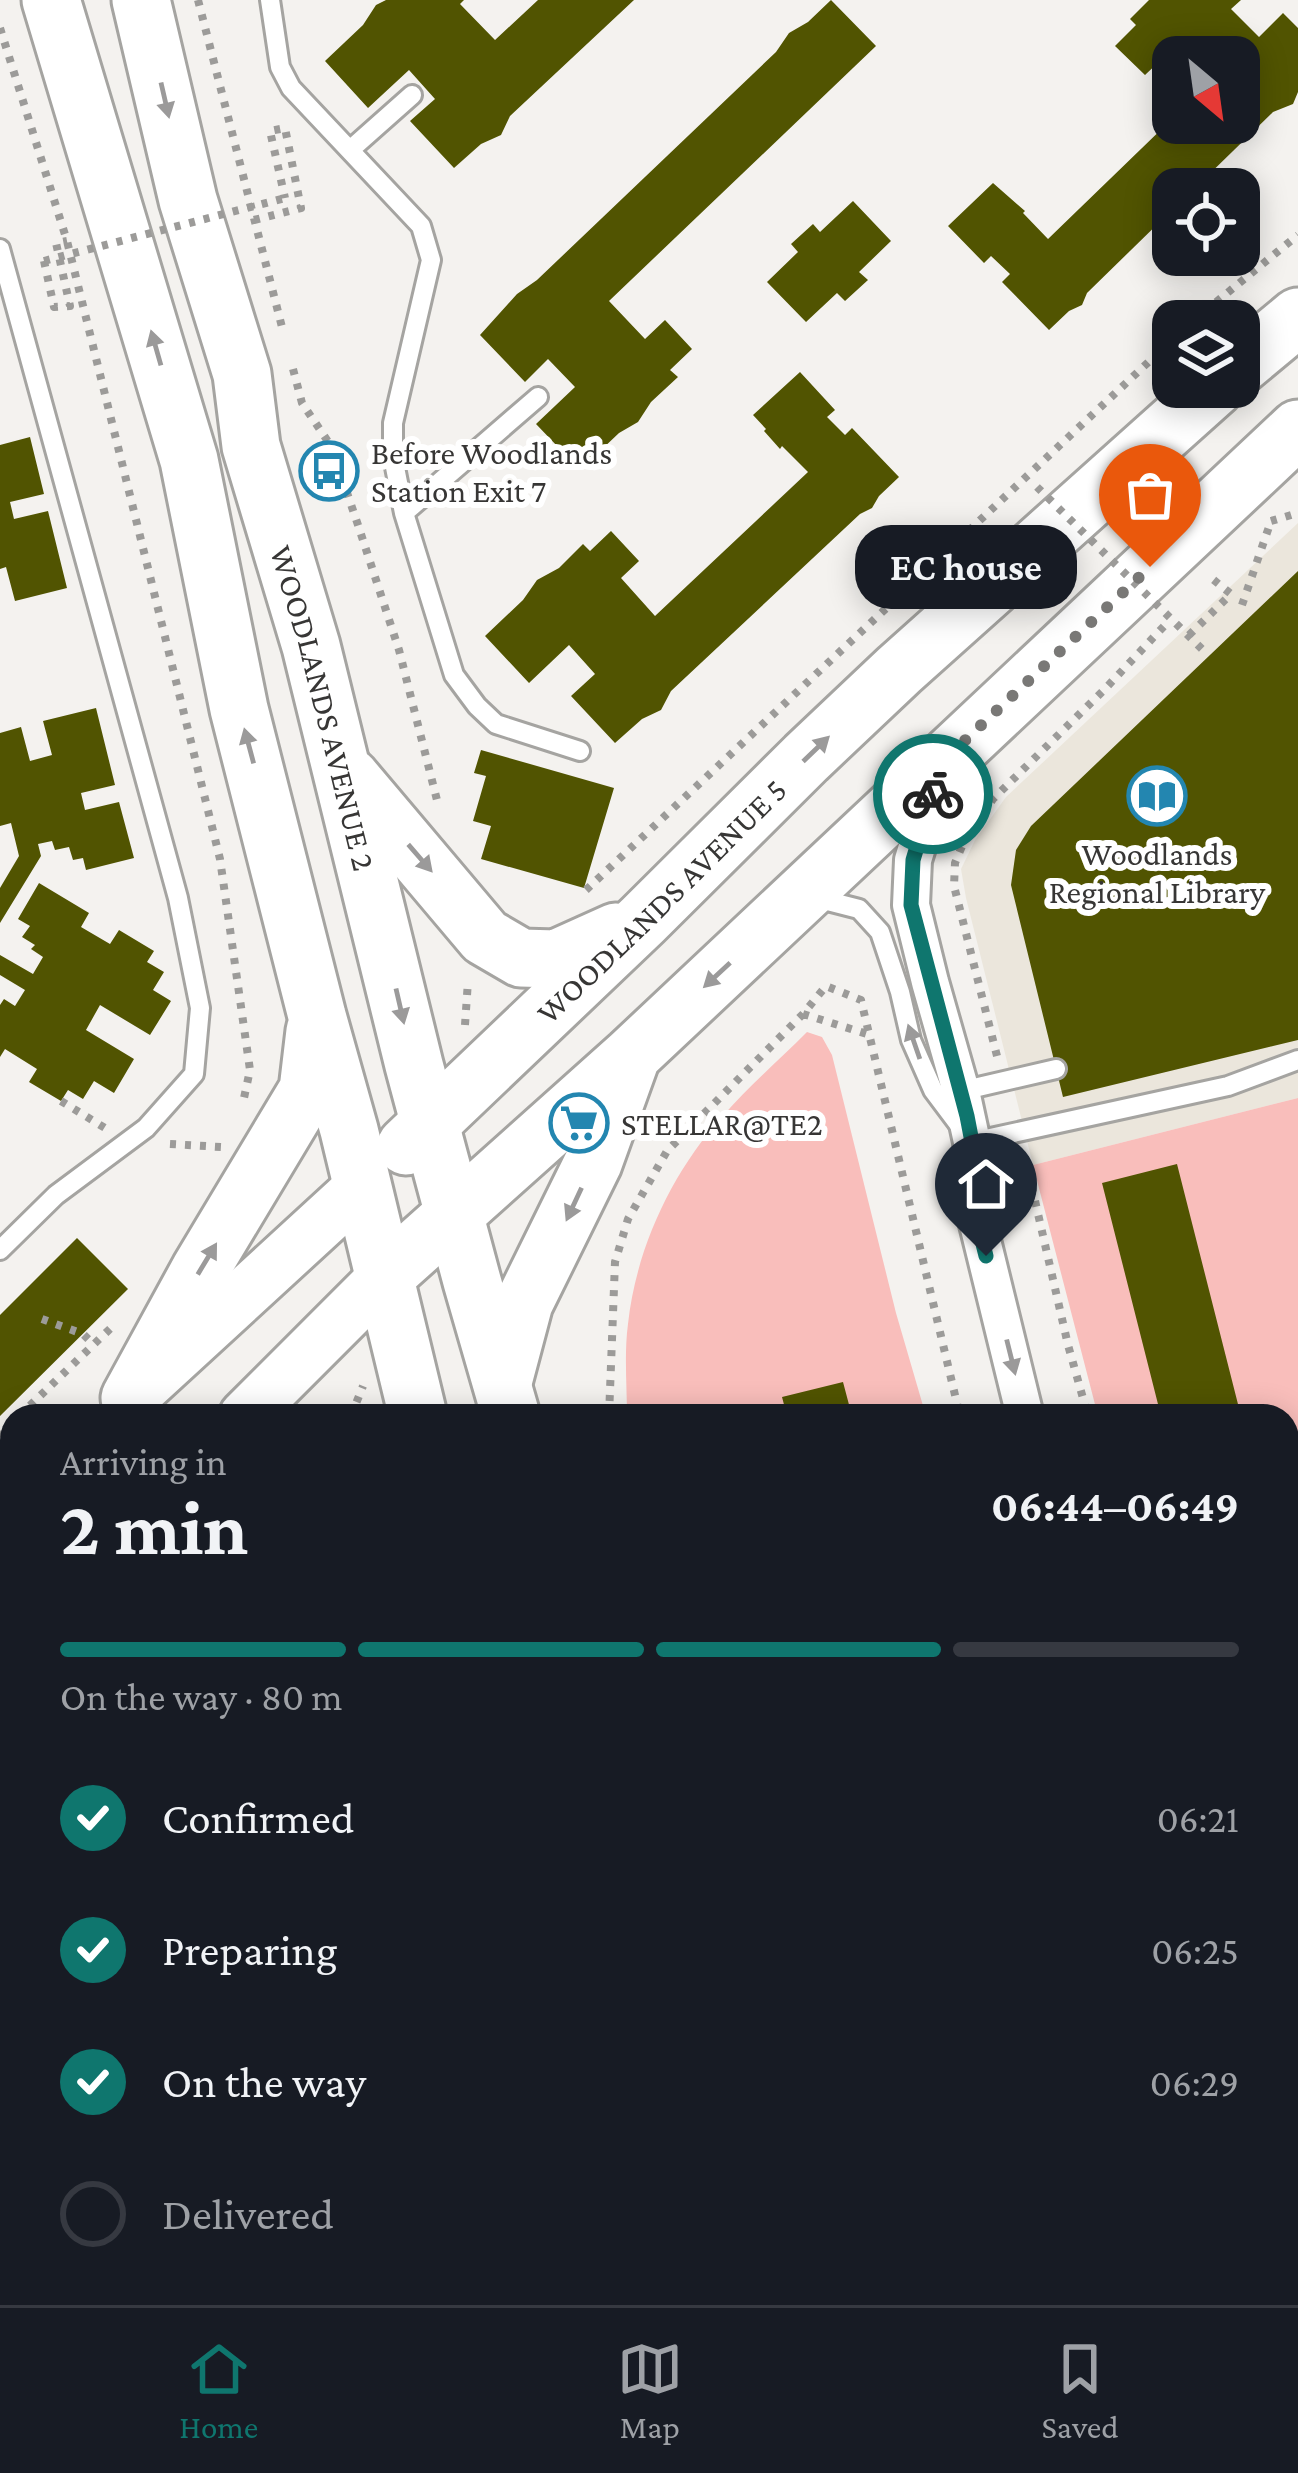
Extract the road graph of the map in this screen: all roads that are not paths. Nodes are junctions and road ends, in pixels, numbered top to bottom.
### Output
1 (51, 0) edge
2 (141, 0) edge
3 (270, 0) edge
4 (412, 94) dead end
5 (350, 150) junction
6 (0, 249) edge
7 (1298, 317) edge
8 (1260, 349) edge
9 (538, 398) dead end
10 (1191, 408) edge
11 (1298, 429) edge
12 (404, 513) junction
13 (580, 751) dead end
14 (944, 760) junction
15 (344, 770) junction
16 (803, 895) junction
17 (644, 920) junction
18 (317, 1016) junction
19 (631, 1056) junction
20 (1298, 1060) edge
21 (1056, 1070) dead end
22 (962, 1091) junction
23 (430, 1124) junction
24 (972, 1142) junction
25 (363, 1185) junction
26 (454, 1213) junction
27 (0, 1250) edge
28 (385, 1276) junction
29 (507, 1399) edge
30 (123, 1404) edge
31 (124, 1404) edge
32 (257, 1404) edge
33 (415, 1404) edge
34 (1022, 1404) edge

18 -> 1 main road
2 -> 15 main road, WOODLANDS AVENUE 2
3 - 5 lane
4 - 5 lane
5 - 12 lane
6 - 27 lane
7 - 8 main road
9 - 12 lane
17 -> 10 main road, WOODLANDS AVENUE 5
11 - 14 main road
12 - 13 lane
14 - 16 main road
14 - 22 street
15 -> 17 main road
15 -> 23 main road, WOODLANDS AVENUE 2
16 -> 19 main road
24 -> 16 lane
17 - 23 main road, WOODLANDS AVENUE 5
18 - 25 main road
30 -> 18 main road
19 - 26 main road
19 -> 29 main road
20 - 24 lane
21 - 22 lane
22 - 24 street
23 - 25 main road, WOODLANDS AVENUE 5
23 - 26 main road, WOODLANDS AVENUE 2
24 -> 34 street
25 - 28 main road
25 - 31 main road, WOODLANDS AVENUE 5
26 - 28 main road
26 - 29 main road, WOODLANDS AVENUE 2
28 - 32 main road
28 - 33 main road

